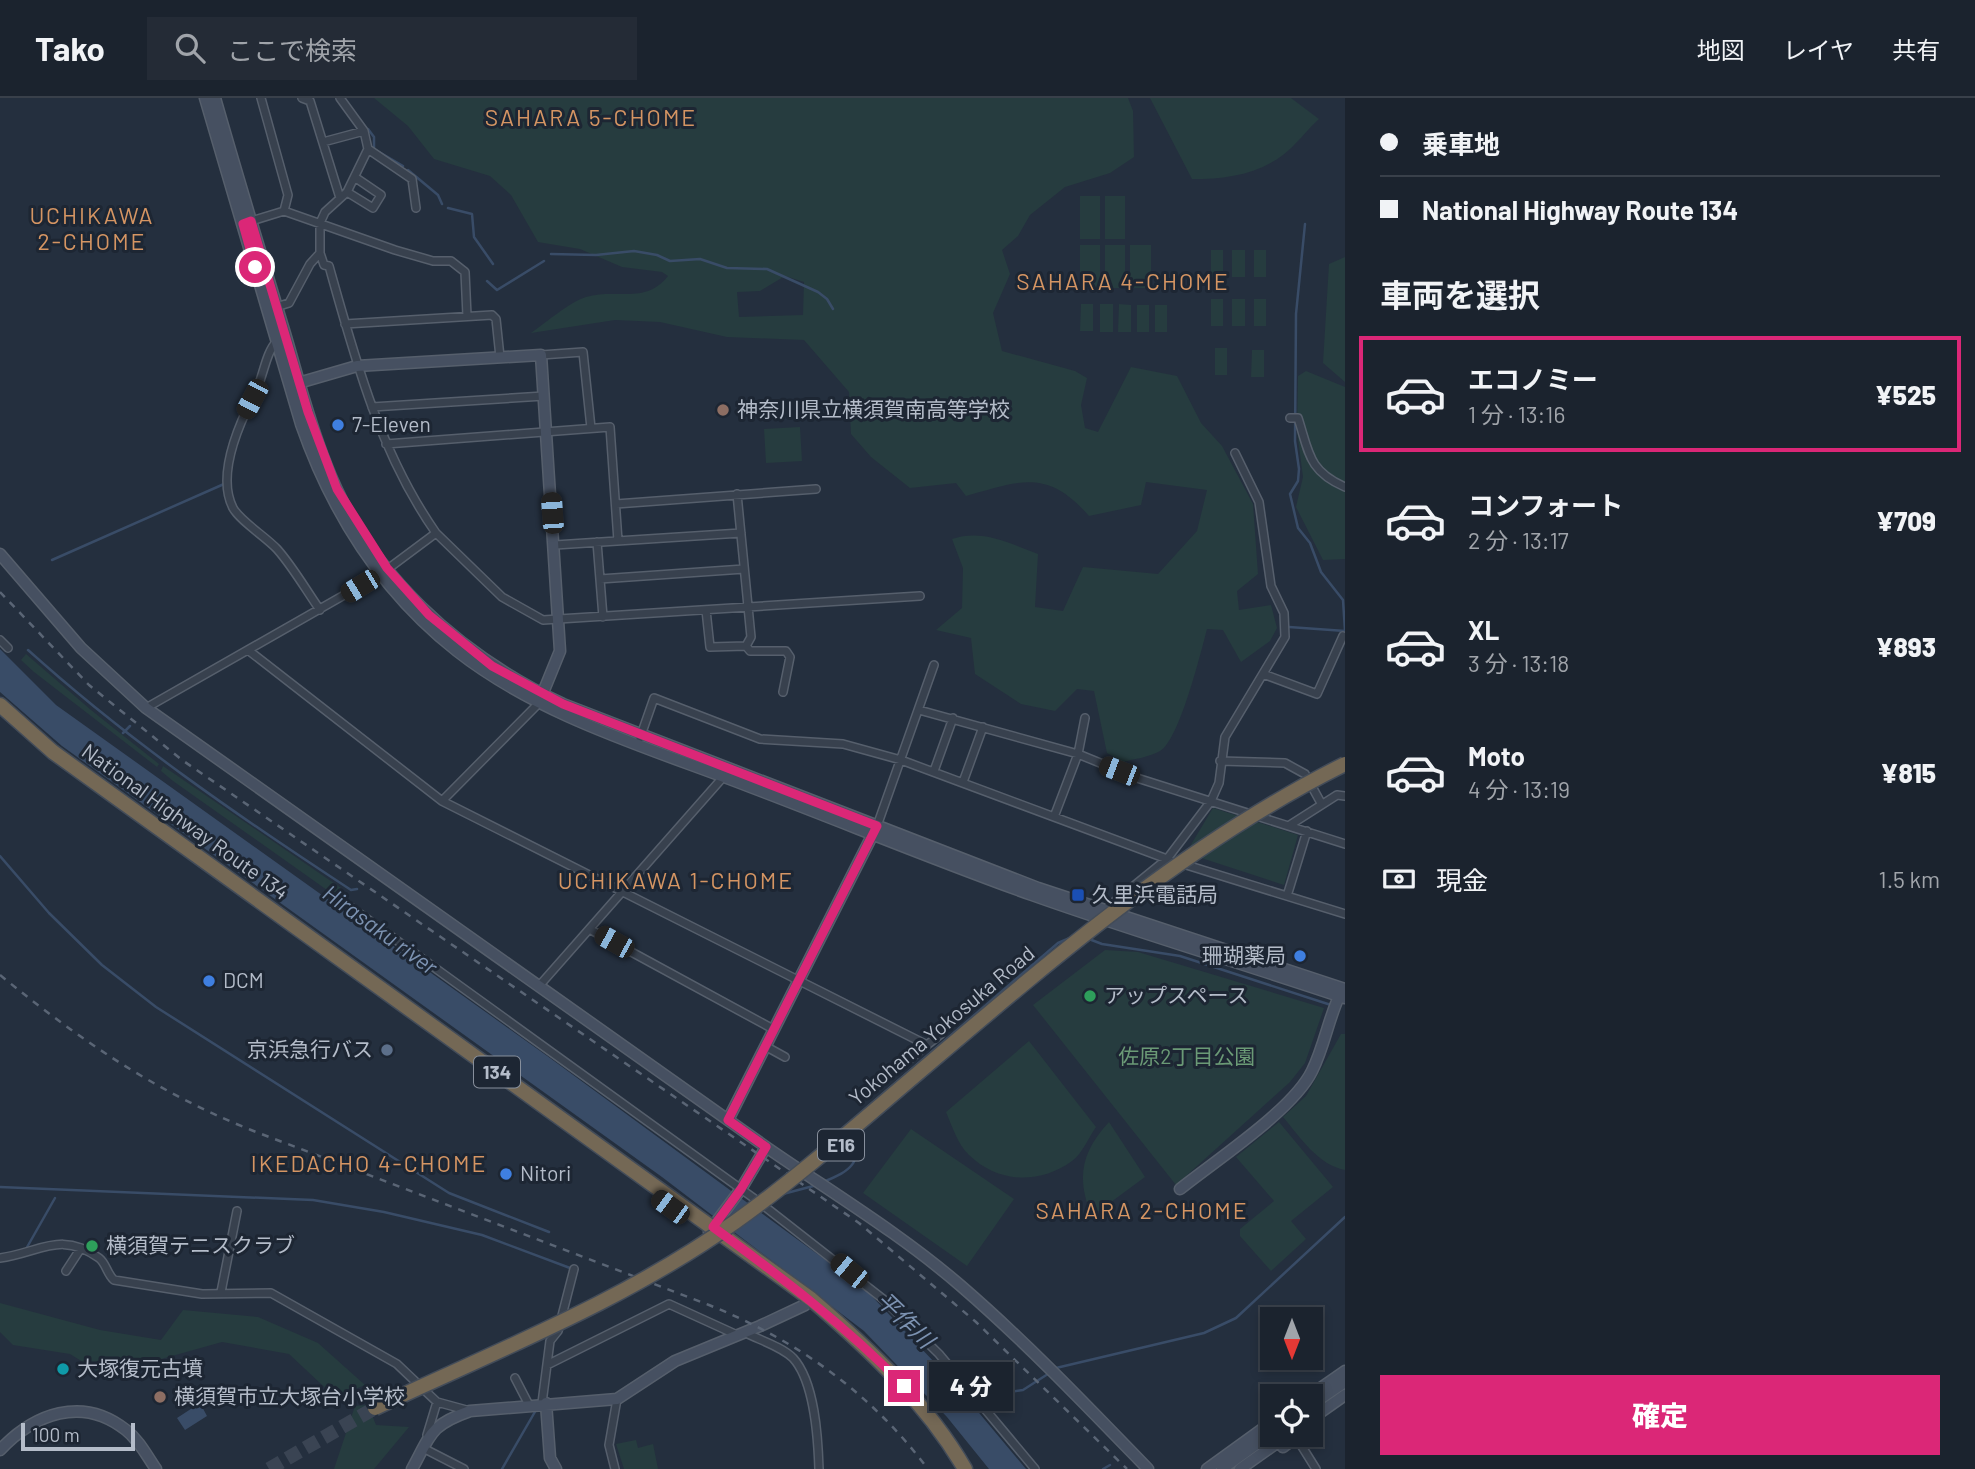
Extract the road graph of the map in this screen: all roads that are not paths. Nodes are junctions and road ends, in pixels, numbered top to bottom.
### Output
1 (205, 98) edge
2 (215, 98) edge
3 (261, 98) edge
4 (302, 98) edge
5 (340, 98) edge
6 (364, 131) junction
7 (323, 142) junction
8 (368, 149) junction
9 (356, 178) junction
10 (347, 192) junction
11 (340, 198) junction
12 (416, 208) dead end
13 (284, 211) junction
14 (247, 223) junction
15 (320, 223) junction
16 (320, 253) junction
17 (272, 308) junction
18 (467, 316) junction
19 (345, 324) junction
20 (278, 341) junction
21 (541, 355) junction
22 (500, 357) junction
23 (357, 366) junction
24 (294, 384) junction
25 (544, 396) junction
26 (372, 407) junction
27 (1290, 418) dead end
28 (591, 428) junction
29 (547, 431) junction
30 (386, 444) junction
31 (1235, 453) dead end
32 (1345, 487) edge
33 (817, 489) dead end
34 (737, 494) junction
35 (616, 503) junction
36 (436, 533) junction
37 (741, 533) junction
38 (618, 541) junction
39 (597, 542) junction
40 (555, 545) junction
41 (0, 554) edge
42 (744, 569) junction
43 (384, 571) junction
44 (600, 579) junction
45 (920, 596) dead end
46 (748, 607) junction
47 (320, 610) junction
48 (706, 610) junction
49 (603, 617) junction
50 (560, 620) junction
51 (1343, 636) dead end
52 (0, 640) edge
53 (746, 646) junction
54 (8, 648) dead end
55 (248, 650) junction
56 (934, 665) dead end
57 (1263, 674) junction
58 (783, 692) dead end
59 (541, 699) junction
60 (0, 705) edge
61 (146, 708) junction
62 (919, 710) junction
63 (0, 718) edge
64 (953, 718) junction
65 (1085, 718) dead end
66 (983, 727) junction
67 (640, 739) junction
68 (1078, 754) junction
69 (901, 760) junction
70 (1220, 761) junction
71 (1345, 764) edge
72 (1345, 769) edge
73 (934, 771) junction
74 (727, 773) junction
75 (963, 782) junction
76 (1345, 796) edge
77 (442, 801) junction
78 (1211, 801) junction
79 (1321, 803) junction
80 (1054, 817) junction
81 (1290, 825) junction
82 (874, 830) junction
83 (1307, 831) junction
84 (1345, 844) edge
85 (1167, 859) junction
86 (623, 891) junction
87 (1287, 896) junction
88 (345, 903) dead end
89 (1102, 914) junction
90 (1345, 914) edge
91 (591, 930) junction
92 (798, 979) junction
93 (539, 986) junction
94 (1344, 991) edge
95 (773, 1029) junction
96 (941, 1034) dead end
97 (927, 1045) junction
98 (765, 1046) junction
99 (785, 1057) dead end
100 (910, 1059) dead end
101 (728, 1120) junction
102 (766, 1147) junction
103 (1180, 1189) dead end
104 (740, 1191) junction
105 (237, 1211) dead end
106 (713, 1228) junction
107 (81, 1248) junction
108 (0, 1258) edge
109 (575, 1269) dead end
110 (66, 1271) dead end
111 (221, 1292) junction
112 (808, 1302) junction
113 (741, 1334) junction
114 (547, 1365) junction
115 (1345, 1371) edge
116 (515, 1378) dead end
117 (1345, 1382) edge
118 (1323, 1386) edge
119 (1345, 1395) edge
120 (1323, 1397) edge
121 (617, 1399) junction
122 (438, 1402) junction
123 (544, 1403) junction
124 (1345, 1404) edge
125 (529, 1405) junction
126 (470, 1410) junction
127 (1323, 1411) edge
128 (1323, 1419) edge
129 (1260, 1431) edge
130 (427, 1435) junction
131 (1260, 1442) edge
132 (1276, 1447) edge
133 (1280, 1447) edge
134 (1301, 1447) edge
135 (423, 1448) junction
136 (0, 1450) edge
137 (552, 1467) edge
138 (462, 1468) edge
139 (156, 1469) edge
140 (412, 1469) edge
141 (615, 1469) edge
142 (819, 1469) edge
143 (955, 1469) edge
144 (965, 1469) edge
145 (1035, 1469) edge
146 (1148, 1469) edge
147 (1207, 1469) edge
148 (1222, 1469) edge
149 (1240, 1469) edge
150 (1252, 1469) edge
151 (1316, 1469) edge

1 - 14 street
2 - 14 street
3 - 13 street
4 - 7 street
5 - 6 street
6 - 7 street
6 - 8 street
7 - 11 street
8 - 9 street
8 - 12 street
9 - 10 street
9 - 10 street
10 - 11 street
11 - 15 street
13 - 14 street
13 - 15 street
14 - 17 street
15 - 16 street
15 - 18 street
16 - 17 street
16 - 19 street
17 - 20 street
17 - 24 street
18 - 19 street
18 - 22 street
19 - 23 street
20 - 24 street
20 - 47 street
21 - 22 street
21 - 25 street
21 - 28 street
22 - 23 street
23 - 24 street
23 - 26 street
24 - 43 street
25 - 26 street
25 - 29 street
26 - 30 street
27 - 32 street
28 - 29 street
28 - 35 street
29 - 30 street
29 - 40 street
30 - 36 street
31 - 57 street
33 - 34 street
34 - 35 street
34 - 37 street
35 - 38 street
36 - 43 street
36 - 50 street
37 - 38 street
37 - 42 street
38 - 39 street
39 - 40 street
39 - 44 street
40 - 50 street
41 - 61 street
42 - 44 street
42 - 46 street
43 - 47 street
43 - 59 street
44 - 49 street
45 - 46 street
46 - 48 street
46 - 53 street
47 - 55 street
48 - 49 street
48 - 53 street
49 - 50 street
50 - 59 street
51 - 57 street
52 - 54 street
53 - 58 street
55 - 61 street
55 - 77 street
56 - 62 street
57 - 70 street
59 - 67 street
59 - 77 street
60 - 106 highway, National Highway Route 134 / 134
61 - 93 street
62 - 64 street
62 - 69 street
63 - 106 highway, National Highway Route 134 / 134
64 - 66 street
64 - 73 street
65 - 68 street
66 - 68 street
66 - 75 street
67 - 69 street
67 - 74 street
68 - 78 street
68 - 80 street
69 - 73 street
69 - 82 street
70 - 78 street
70 - 79 street
71 - 72 highway, Yokohama Yokosuka Road / E16, bridge
73 - 75 street
74 - 82 street
74 - 86 street
75 - 80 street
76 - 79 street
77 - 86 street
78 - 81 street
78 - 85 street
79 - 81 street
80 - 85 street
81 - 83 street
82 - 89 street
82 - 92 street
83 - 84 street
83 - 87 street
85 - 87 street
85 - 89 street
86 - 91 street
86 - 92 street
87 - 90 street
88 - 104 street
89 - 94 street
91 - 93 street
91 - 95 street
92 - 95 street
92 - 97 street
93 - 101 street
94 - 103 street
95 - 98 street
96 - 97 street
97 - 100 street
98 - 99 street
98 - 101 street
101 - 102 street
102 - 104 street
102 - 146 street
104 - 106 street
104 - 145 street
105 - 111 street
106 - 112 highway, National Highway Route 134 / 134
107 - 108 street
107 - 110 street
107 - 111 street
109 - 114 street
111 - 122 street
112 - 113 street
112 - 143 highway, National Highway Route 134 / 134
112 - 144 highway, National Highway Route 134 / 134
113 - 114 street
113 - 121 street
113 - 142 street
114 - 123 street
115 - 118 street
116 - 125 street
117 - 120 street
119 - 127 street
121 - 123 street
121 - 141 street
122 - 126 street
122 - 130 street
123 - 125 street
123 - 137 street
124 - 128 street
125 - 126 street
126 - 130 street
129 - 147 street
130 - 135 street
131 - 148 street
132 - 149 street
133 - 150 street
134 - 151 street
135 - 138 street
135 - 140 street
136 - 139 street

